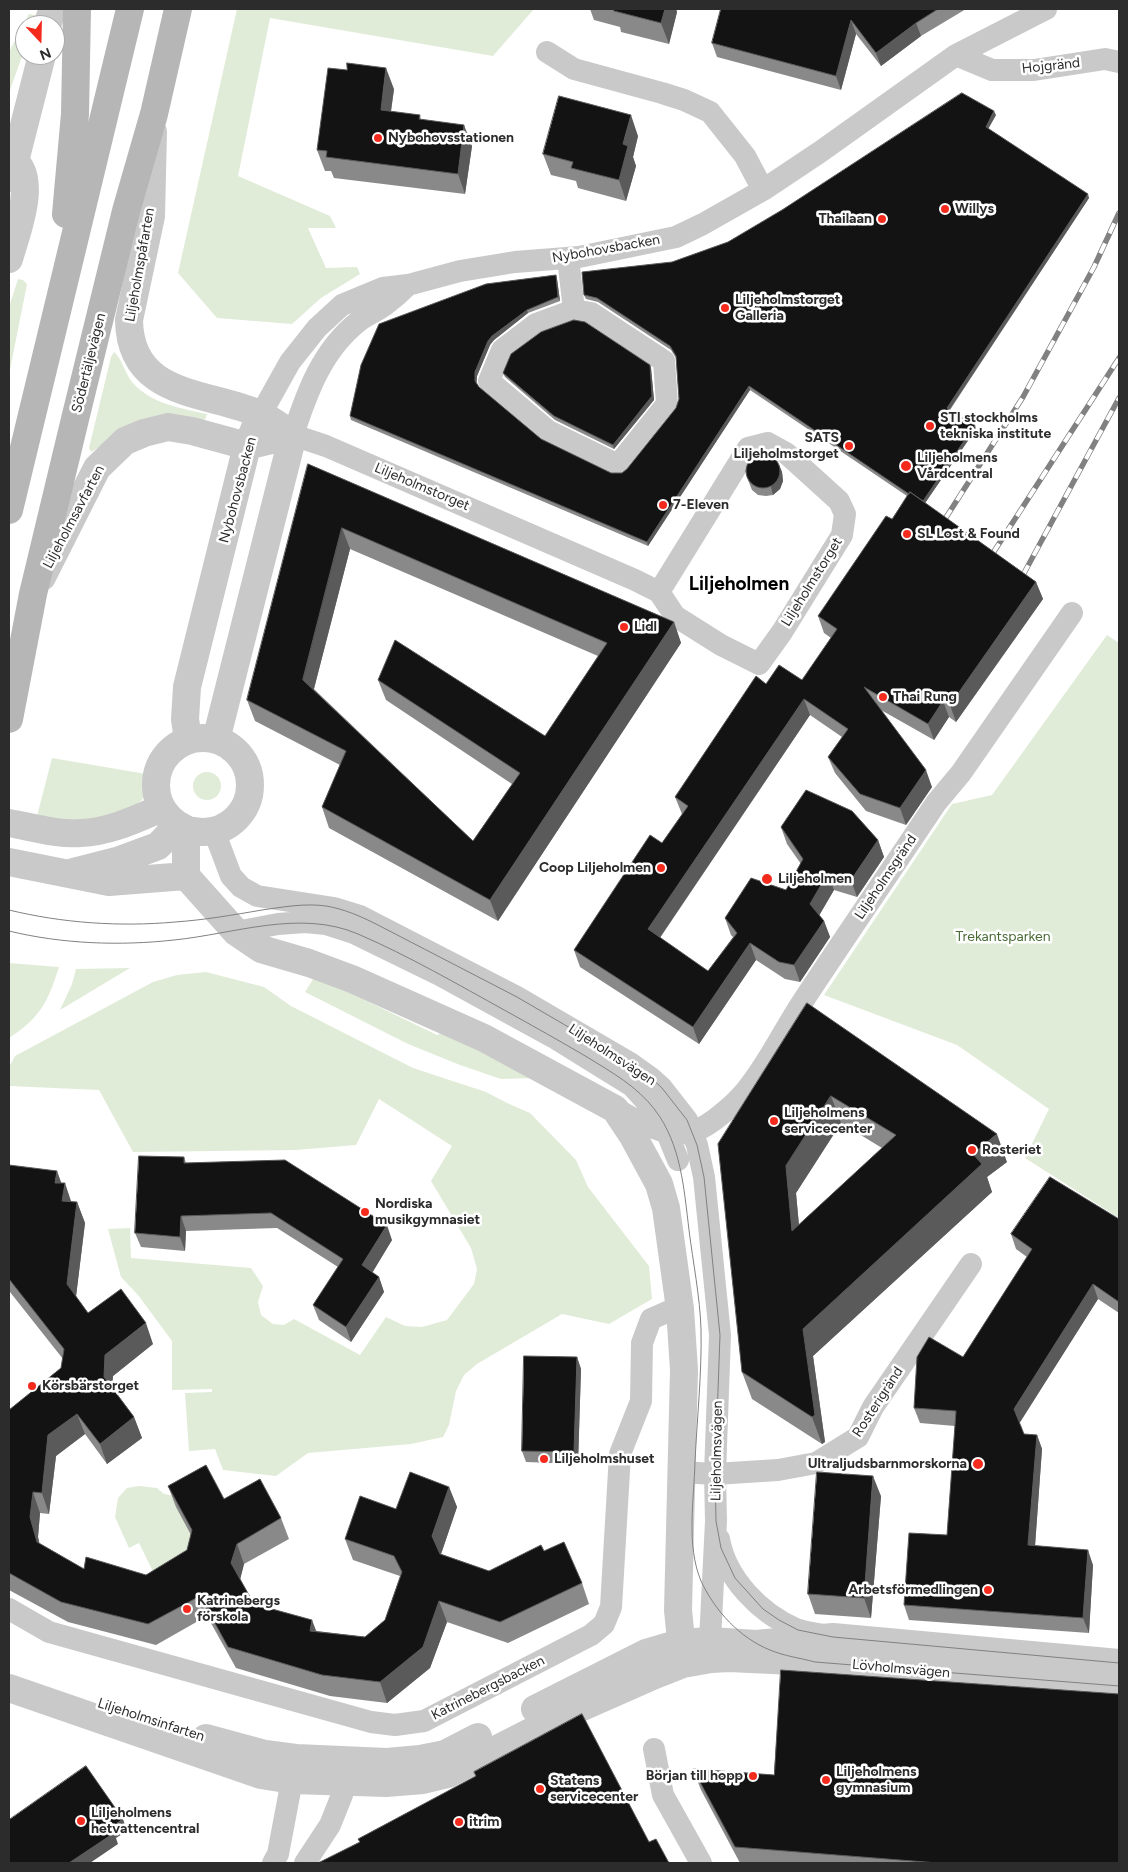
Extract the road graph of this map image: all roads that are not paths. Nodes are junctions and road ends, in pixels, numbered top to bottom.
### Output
1 (77, 9) edge
2 (130, 9) edge
3 (178, 9) edge
4 (1046, 9) edge
5 (547, 52) dead end
6 (956, 55) junction
7 (1119, 62) edge
8 (31, 65) edge
9 (39, 65) edge
10 (9, 114) edge
11 (154, 114) junction
12 (11, 166) edge
13 (763, 190) junction
14 (568, 258) junction
15 (9, 259) edge
16 (408, 285) junction
17 (58, 303) junction
18 (574, 310) junction
19 (261, 414) junction
20 (293, 435) junction
21 (247, 446) junction
22 (9, 510) edge
23 (659, 592) junction
24 (33, 594) junction
25 (1072, 613) dead end
26 (9, 719) edge
27 (188, 740) junction
28 (216, 740) junction
29 (175, 821) junction
30 (9, 824) edge
31 (214, 831) junction
32 (9, 862) edge
33 (64, 874) junction
34 (186, 876) junction
35 (236, 932) junction
36 (615, 1109) junction
37 (692, 1132) junction
38 (668, 1133) junction
39 (678, 1160) junction
40 (666, 1208) junction
41 (971, 1264) dead end
42 (680, 1309) junction
43 (680, 1472) junction
44 (715, 1474) junction
45 (716, 1521) junction
46 (752, 1600) joint
47 (9, 1609) edge
48 (833, 1637) junction
49 (711, 1650) junction
50 (682, 1653) junction
51 (1119, 1663) edge
52 (9, 1673) edge
53 (1119, 1686) edge
54 (9, 1688) edge
55 (654, 1749) dead end
56 (294, 1769) junction
57 (344, 1771) junction
58 (273, 1863) edge
59 (305, 1863) edge
60 (701, 1863) edge

1 - 17 main road
2 - 17 main road
3 - 11 main road, Södertäljevägen
4 - 6 street, Nybohovsbacken
5 - 13 street
6 - 7 street, Hojgränd
6 - 13 street, Nybohovsbacken
8 - 10 street
9 - 12 street
11 - 19 street, Liljeholmspåfarten
11 - 24 main road, Södertäljevägen
12 - 15 street
13 - 14 street, Nybohovsbacken
14 - 16 street, Nybohovsbacken
14 - 18 street
16 - 19 street, Nybohovsbacken
16 - 20 street, Nybohovsbacken
17 - 22 main road
18 - 18 street
19 - 20 street, Liljeholmspåfarten
19 - 21 street, Nybohovsbacken
20 - 21 street, Liljeholmsavfarten
20 - 23 street, Liljeholmstorget
20 - 28 street, Nybohovsbacken
21 - 24 street, Liljeholmsavfarten
21 - 27 street, Nybohovsbacken
23 - 23 street, Liljeholmstorget
24 - 26 main road, Södertäljevägen
25 - 37 street, Liljeholmsgränd
27 - 28 street
27 - 29 street
28 - 31 street
29 - 30 street
29 - 31 street
29 - 33 street
29 - 34 street
31 - 37 street, Liljeholmsvägen
32 - 33 street
33 - 34 street
34 - 35 street
35 - 36 street
35 - 38 street, Liljeholmsvägen
36 - 38 street, Liljeholmsgränd
36 - 40 street
37 - 38 street, Liljeholmsgränd
37 - 39 street
37 - 44 street, Liljeholmsvägen
38 - 39 street, Liljeholmsvägen
39 - 40 street
40 - 42 street
41 - 44 street, Rosterigränd
42 - 43 street
42 - 47 street, Katrinebergsbacken
43 - 44 street, Rosterigränd
43 - 50 street
44 - 45 street, Liljeholmsvägen
45 - 46 street, Liljeholmsvägen
45 - 49 street, Liljeholmsvägen
46 - 48 street, Lövholmsvägen
48 - 49 street, Lövholmsvägen
48 - 51 street, Lövholmsvägen
49 - 50 street, Lövholmsvägen
49 - 53 street, Lövholmsvägen
50 - 57 street
52 - 56 street, Liljeholmsinfarten
54 - 56 street, Liljeholmsinfarten
55 - 60 street
56 - 57 street
56 - 58 street
57 - 59 street

